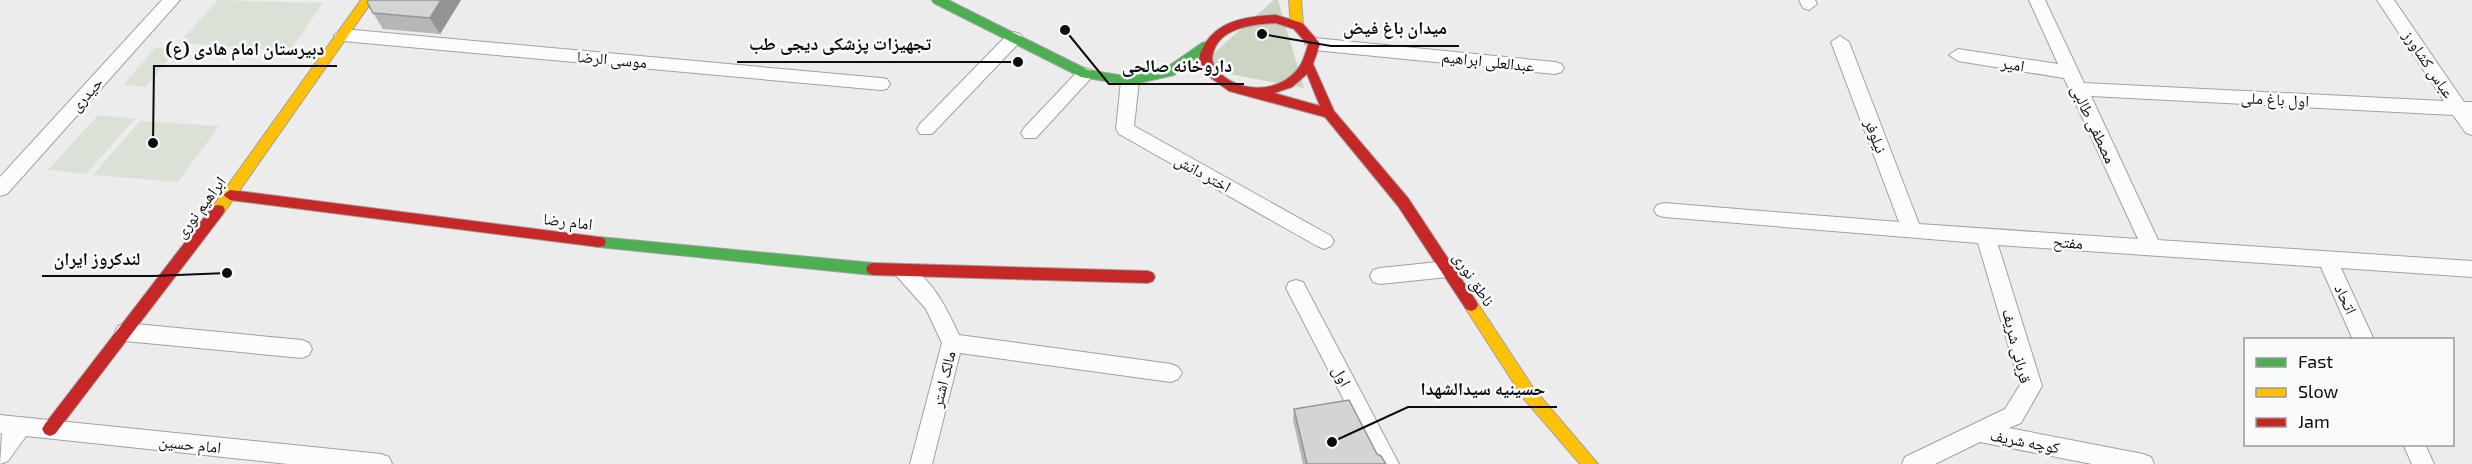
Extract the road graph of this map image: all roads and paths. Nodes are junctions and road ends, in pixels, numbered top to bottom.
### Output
1 (172, 0) edge
2 (367, 0) edge
3 (938, 0) edge
4 (1295, 0) edge
5 (2037, 0) edge
6 (2385, 0) edge
7 (1226, 16) dead end
8 (1297, 25) junction
9 (1215, 32) junction
10 (343, 35) junction
11 (1014, 38) junction
12 (1840, 42) dead end
13 (1314, 44) junction
14 (1206, 46) junction
15 (1958, 55) dead end
16 (1310, 67) junction
17 (1555, 68) dead end
18 (1170, 72) junction
19 (2069, 72) junction
20 (1085, 74) junction
21 (1130, 81) junction
22 (881, 84) dead end
23 (1231, 87) junction
24 (2078, 89) junction
25 (1257, 93) junction
26 (2466, 109) edge
27 (1329, 113) junction
28 (2472, 128) edge
29 (926, 129) dead end
30 (1030, 133) dead end
31 (3, 184) edge
32 (230, 195) junction
33 (1664, 210) dead end
34 (1912, 231) junction
35 (1986, 236) junction
36 (1324, 241) dead end
37 (2152, 247) junction
38 (2327, 260) junction
39 (1448, 269) junction
40 (2472, 269) edge
41 (903, 272) junction
42 (1380, 276) dead end
43 (1148, 277) dead end
44 (1296, 288) dead end
45 (125, 332) junction
46 (2364, 338) edge
47 (952, 343) junction
48 (302, 349) dead end
49 (1171, 373) dead end
50 (11, 425) edge
51 (51, 429) junction
52 (1977, 432) junction
53 (2415, 446) edge
54 (0, 454) edge
55 (381, 464) edge
56 (921, 464) edge
57 (1388, 464) edge
58 (1590, 464) edge
59 (1913, 464) edge
60 (2143, 464) edge
61 (2423, 464) edge

1 - 31 street, حیدری
2 - 10 street, ابراهیم نوری
3 - 11 street
4 - 8 street
5 - 19 street, مصطفی طالبی
6 - 26 street, عباس کشاورز
7 - 9 street
8 - 9 street
8 - 13 street
9 - 14 street
10 - 22 street, موسی الرضا
10 - 32 street, ابراهیم نوری
11 - 20 street
11 - 29 street
12 - 34 street, نیلوفر
13 - 16 street
13 - 17 street, عبدالعلی ابراهیم
14 - 18 street
14 - 23 street
15 - 19 street, امیر
16 - 25 street
16 - 27 street, ناطق نوری
18 - 21 street
18 - 23 street
19 - 24 street, مصطفی طالبی
20 - 21 street
20 - 30 street
21 - 36 street, اختر دانش
23 - 25 street
24 - 26 street, اول باغ ملی
24 - 37 street, مصطفی طالبی
25 - 27 street
26 - 28 street, عباس کشاورز
27 - 39 street, ناطق نوری
32 - 41 street, امام رضا
32 - 45 street, ابراهیم نوری
33 - 34 street, مفتح
34 - 35 street, مفتح
35 - 37 street, مفتح
35 - 52 street, قربانی شریف
37 - 38 street, مفتح
38 - 40 street, مفتح
38 - 46 street, اتحاد
39 - 42 street
39 - 58 street, ناطق نوری
41 - 43 street, امام رضا
41 - 47 street, مالک اشتر
44 - 57 street, اول
45 - 48 street
45 - 51 street, ابراهیم نوری
47 - 49 street
47 - 56 street, مالک اشتر
50 - 51 street, امام حسین
50 - 54 street
51 - 55 street, امام حسین
52 - 59 street, قربانی شریف
52 - 60 street, کوچه شریف
53 - 61 street

